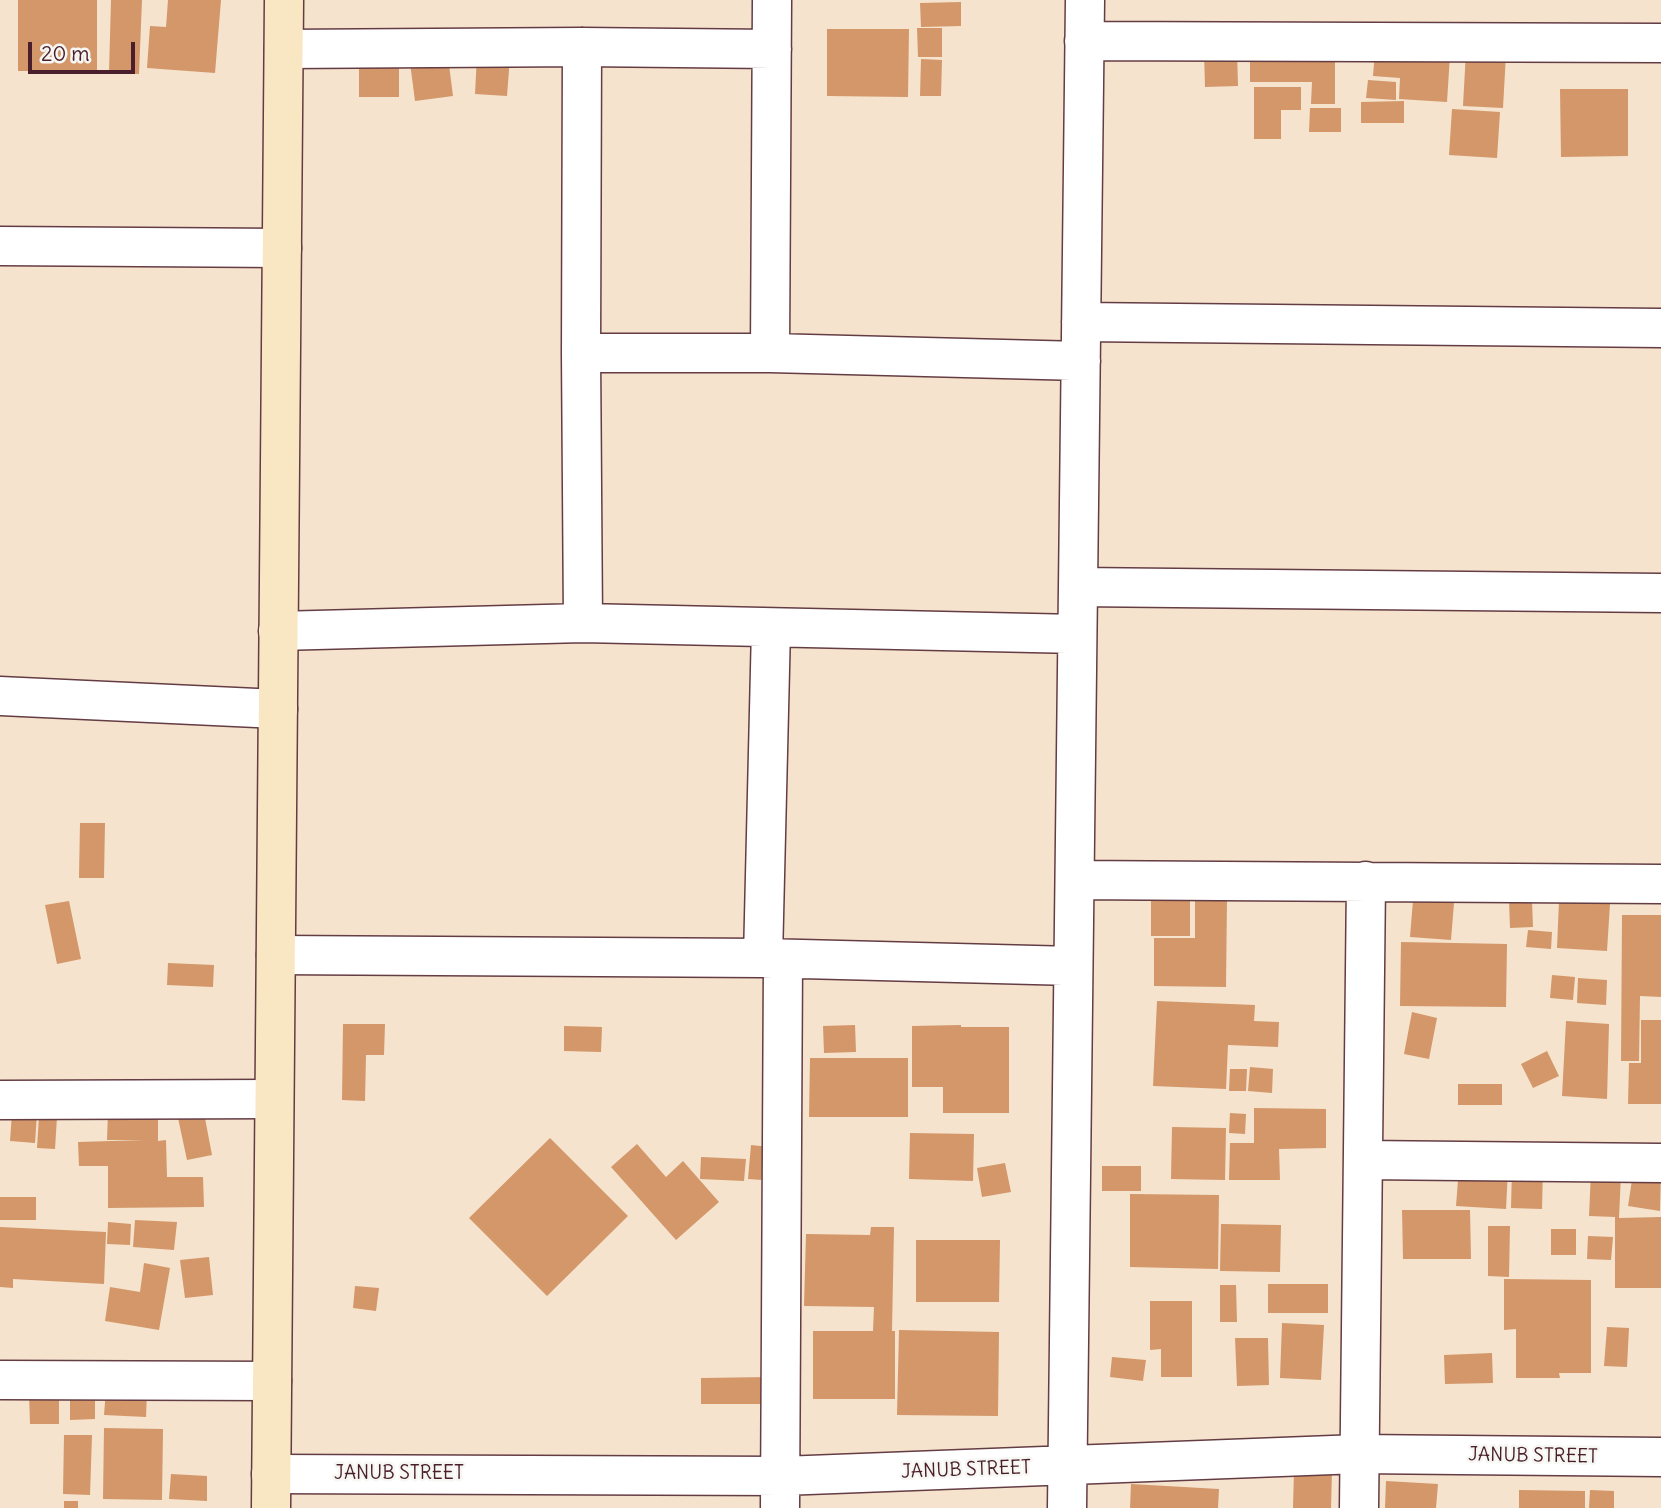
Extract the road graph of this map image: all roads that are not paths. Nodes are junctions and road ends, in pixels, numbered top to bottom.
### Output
1 (284, 0) edge
2 (772, 0) edge
3 (1085, 0) edge
4 (1084, 41) junction
5 (1661, 43) edge
6 (582, 47) junction
7 (284, 49) junction
8 (772, 49) junction
9 (0, 246) edge
10 (282, 248) junction
11 (1081, 322) junction
12 (1661, 328) edge
13 (581, 353) junction
14 (770, 353) junction
15 (1081, 361) junction
16 (1078, 586) junction
17 (1661, 593) edge
18 (583, 623) junction
19 (771, 628) junction
20 (278, 631) junction
21 (1077, 634) junction
22 (0, 696) edge
23 (278, 709) junction
24 (1074, 880) junction
25 (1366, 881) junction
26 (1661, 884) edge
27 (276, 955) junction
28 (773, 958) junction
29 (1073, 966) junction
30 (274, 1099) junction
31 (0, 1100) edge
32 (1363, 1160) junction
33 (1661, 1163) edge
34 (0, 1380) edge
35 (272, 1381) junction
36 (1359, 1454) junction
37 (1661, 1457) edge
38 (1067, 1466) junction
39 (271, 1491) edge
40 (781, 1492) edge
41 (1067, 1508) edge
42 (1359, 1508) edge

1 - 7 street
2 - 8 street
3 - 4 street
4 - 5 street
4 - 11 street
6 - 7 street
6 - 8 street
6 - 13 street
7 - 10 street
8 - 14 street
9 - 10 street
10 - 20 street
11 - 12 street
11 - 15 street
13 - 14 street
13 - 18 street
14 - 15 street
15 - 16 street
16 - 17 street
16 - 21 street
18 - 19 street
18 - 20 street
19 - 21 street
19 - 28 street
20 - 23 street
21 - 24 street
22 - 23 street
23 - 27 street
24 - 25 street
24 - 29 street
25 - 26 street
25 - 32 street
27 - 28 street
27 - 30 street
28 - 29 street
28 - 40 street
29 - 38 street
30 - 31 street
30 - 35 street
32 - 33 street
32 - 36 street
34 - 35 street
35 - 39 street
36 - 37 street, JANUB STREET
36 - 38 street, JANUB STREET
36 - 42 street
38 - 40 street, JANUB STREET
38 - 41 street
39 - 40 street, JANUB STREET

